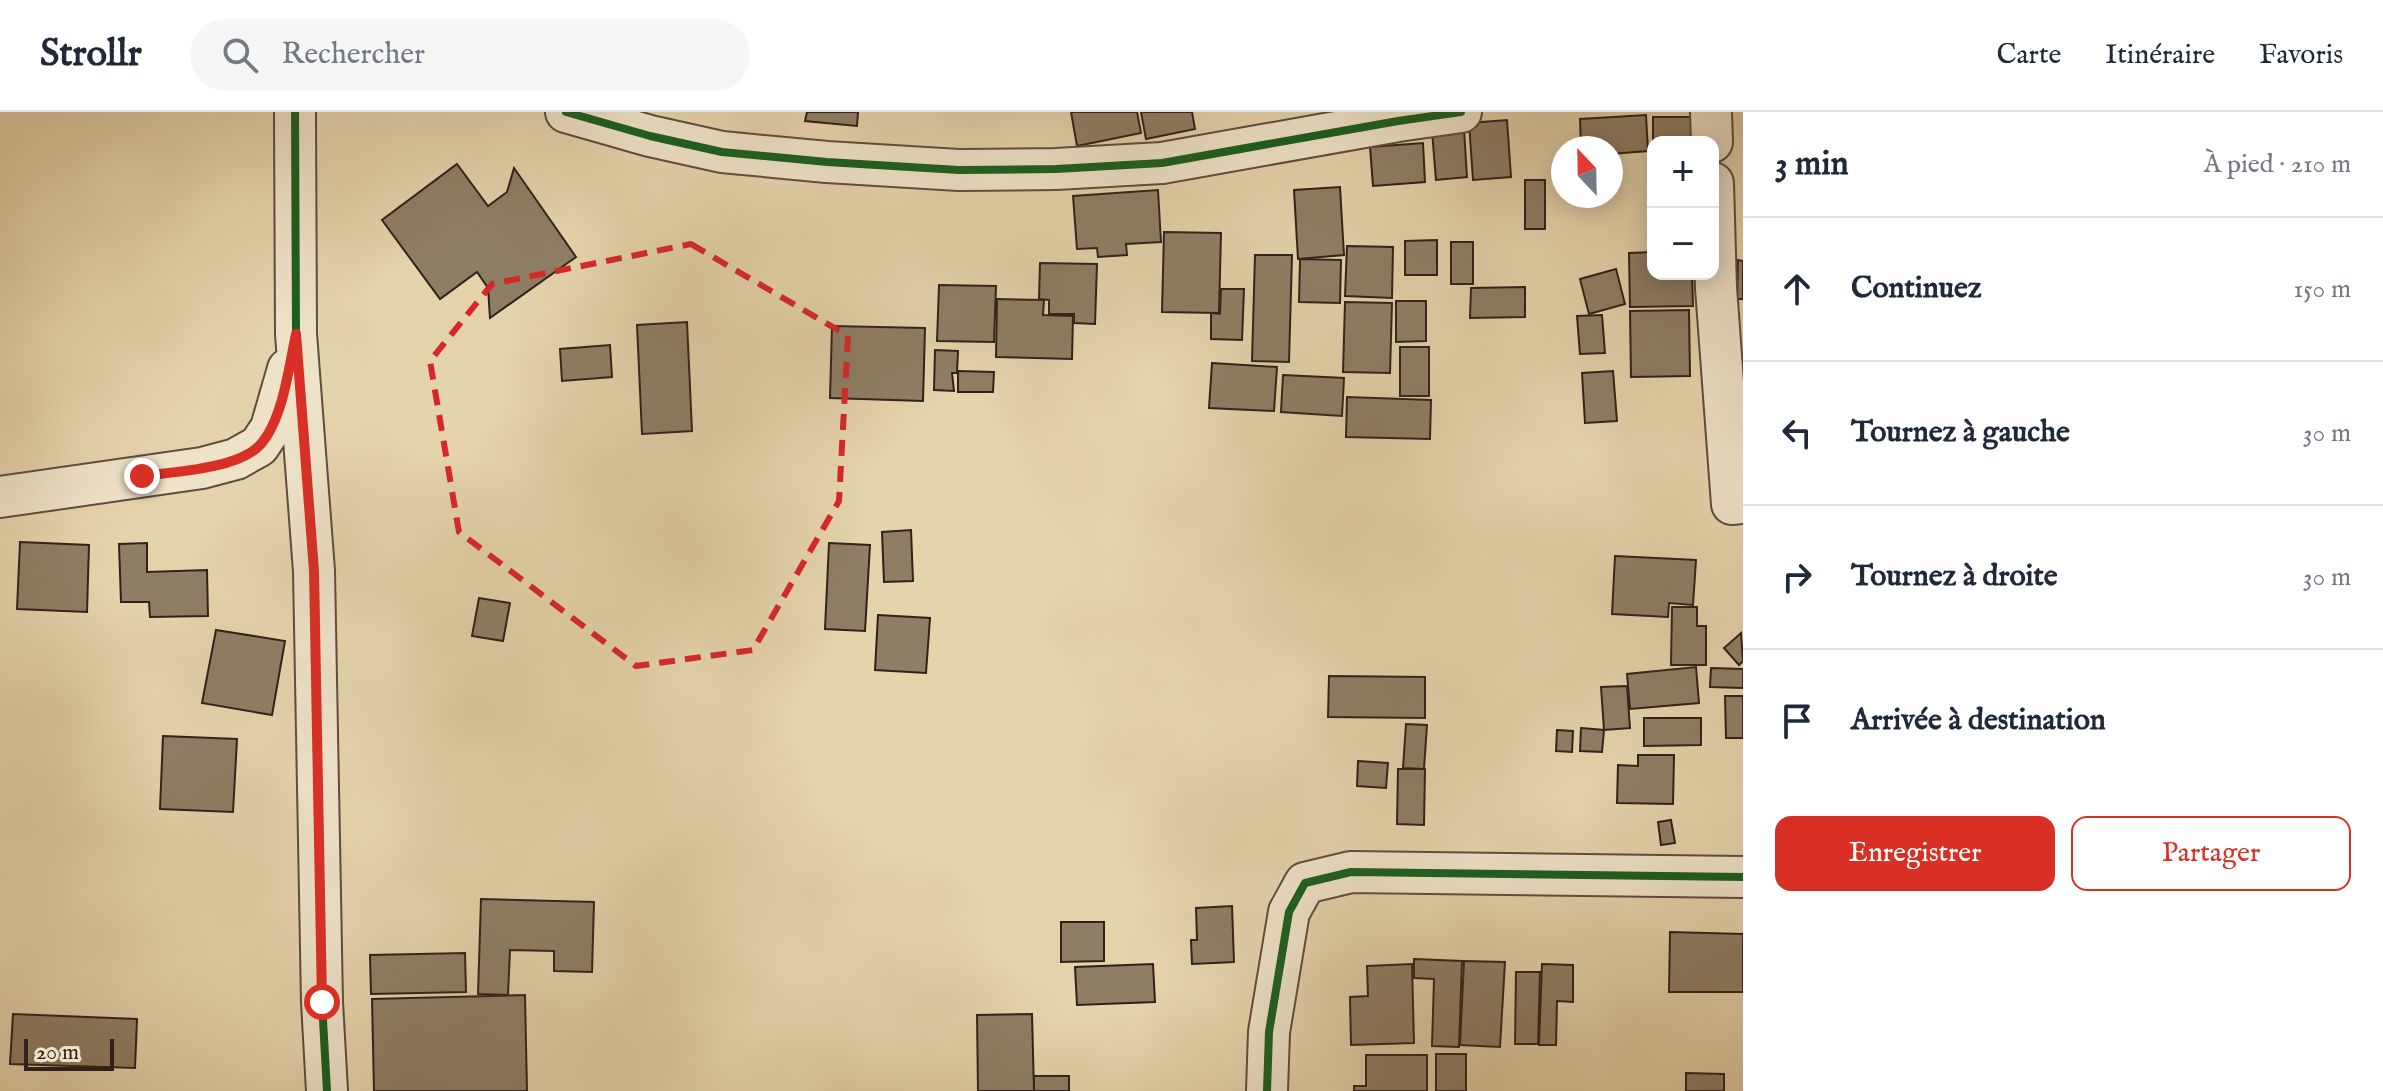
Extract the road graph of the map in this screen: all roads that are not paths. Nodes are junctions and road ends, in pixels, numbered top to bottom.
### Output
1 (295, 112) edge
2 (566, 112) edge
3 (1461, 112) edge
4 (1711, 112) edge
5 (1712, 136) edge
6 (1714, 208) edge
7 (296, 334) junction
8 (0, 497) edge
9 (1743, 503) edge
10 (1743, 877) edge
11 (327, 1091) edge
12 (1267, 1091) edge

1 - 7 street
2 - 3 street
4 - 5 street
6 - 9 street
7 - 8 street
7 - 11 street
10 - 12 street

